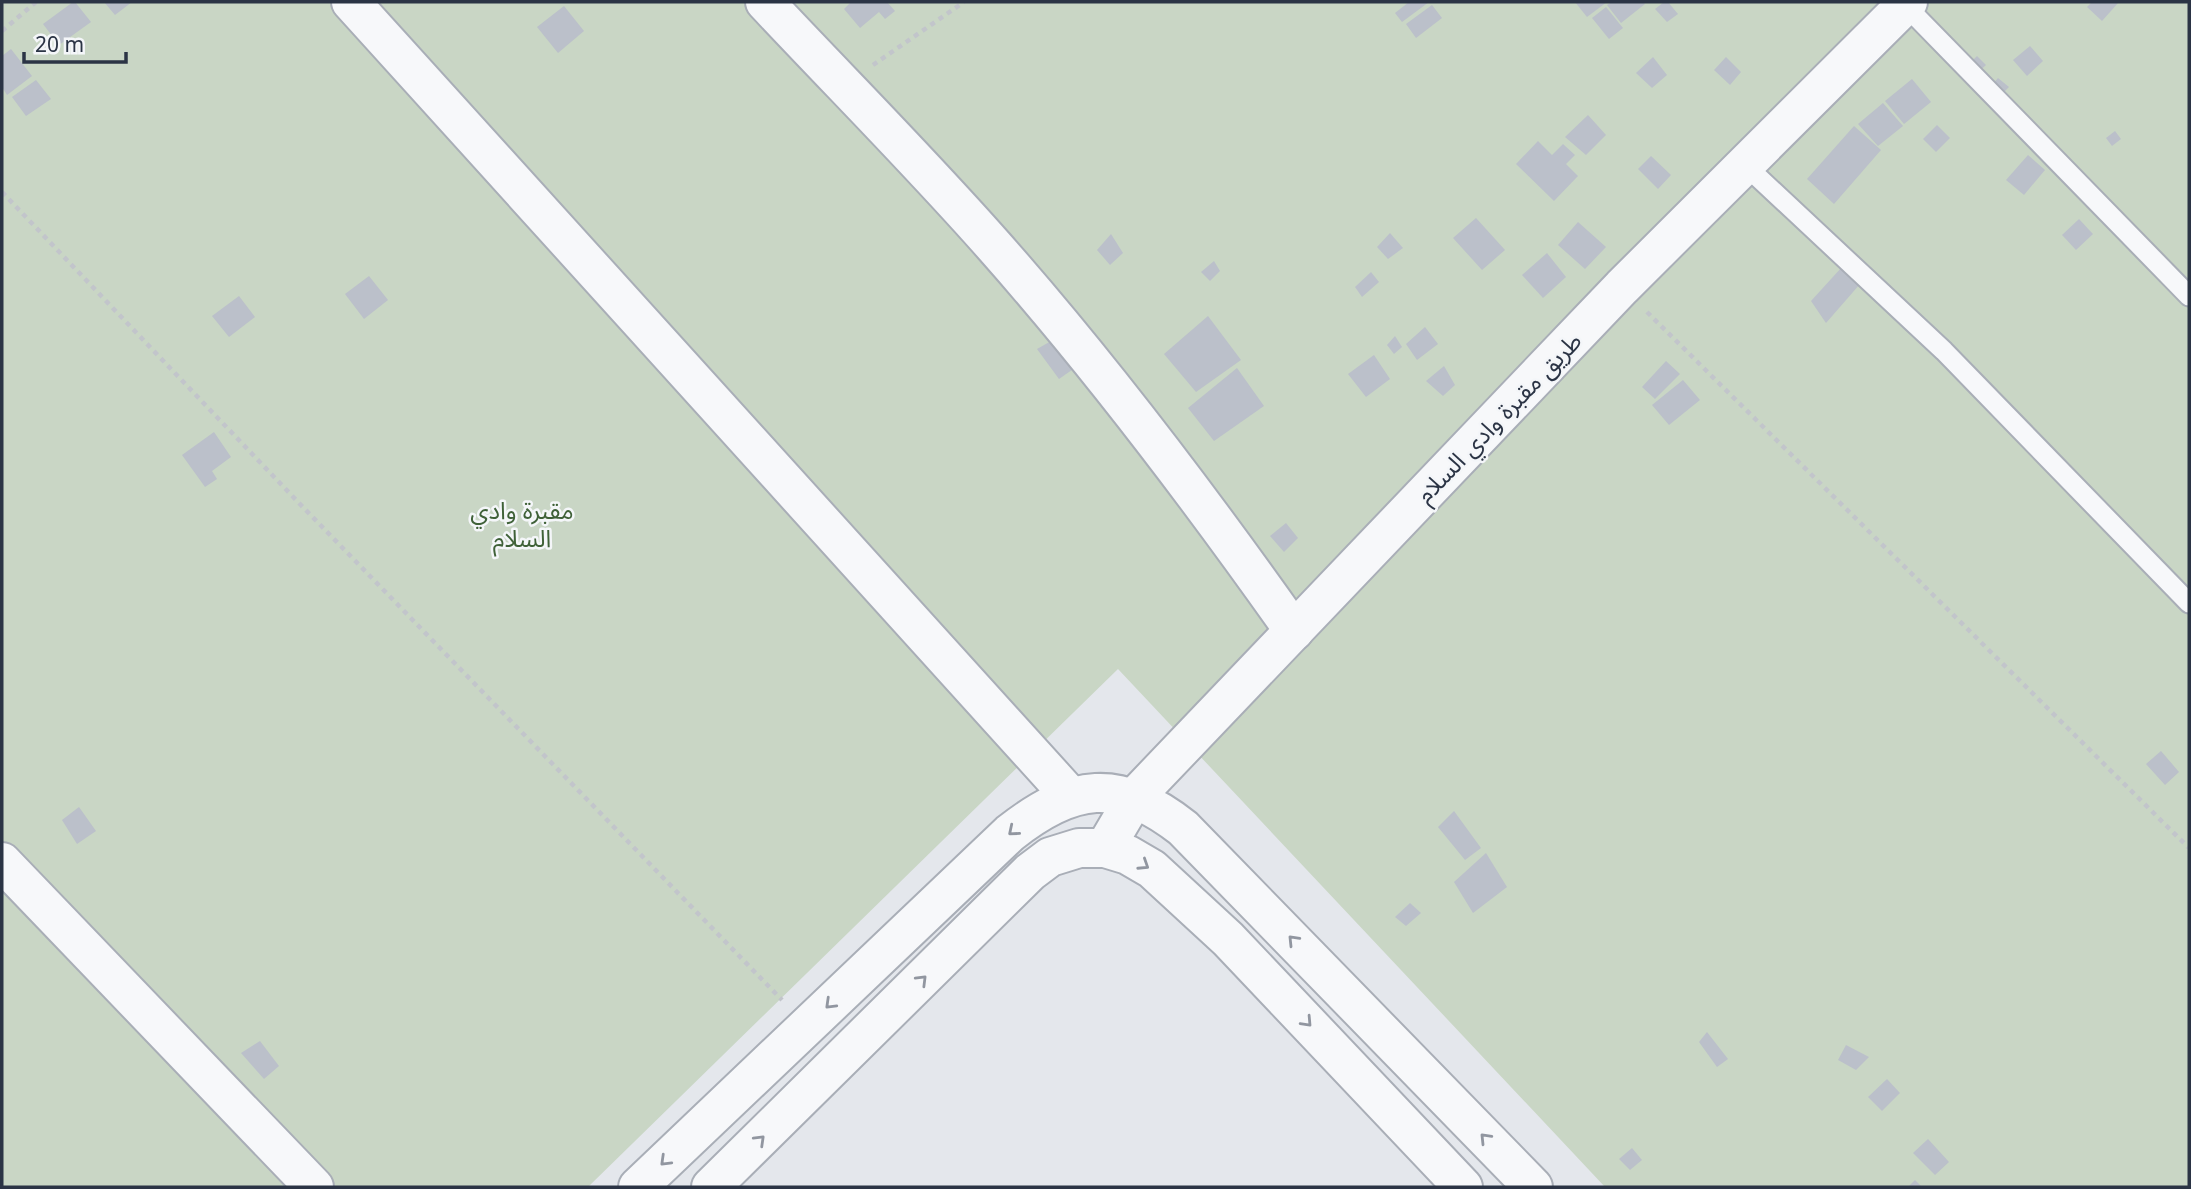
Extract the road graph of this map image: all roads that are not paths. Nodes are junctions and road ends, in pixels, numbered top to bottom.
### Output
1 (351, 2) edge
2 (765, 2) edge
3 (1905, 3) edge
4 (1744, 164) junction
5 (2189, 296) edge
6 (2189, 603) edge
7 (1294, 631) junction
8 (1071, 797) junction
9 (1135, 797) junction
10 (1101, 848) junction
11 (2, 862) edge
12 (314, 1187) edge
13 (638, 1187) edge
14 (712, 1187) edge
15 (1463, 1187) edge
16 (1533, 1187) edge

1 - 8 street
2 - 7 street
3 - 4 street, طريق مقبرة وادي السلام
3 - 5 lane
4 - 6 lane
4 - 7 street, طريق مقبرة وادي السلام
7 - 9 street, طريق مقبرة وادي السلام
8 - 9 street
8 - 10 street
8 -> 13 street
9 - 10 street, طريق مقبرة وادي السلام
16 -> 9 street
14 -> 10 street
10 -> 15 street
11 - 12 street

